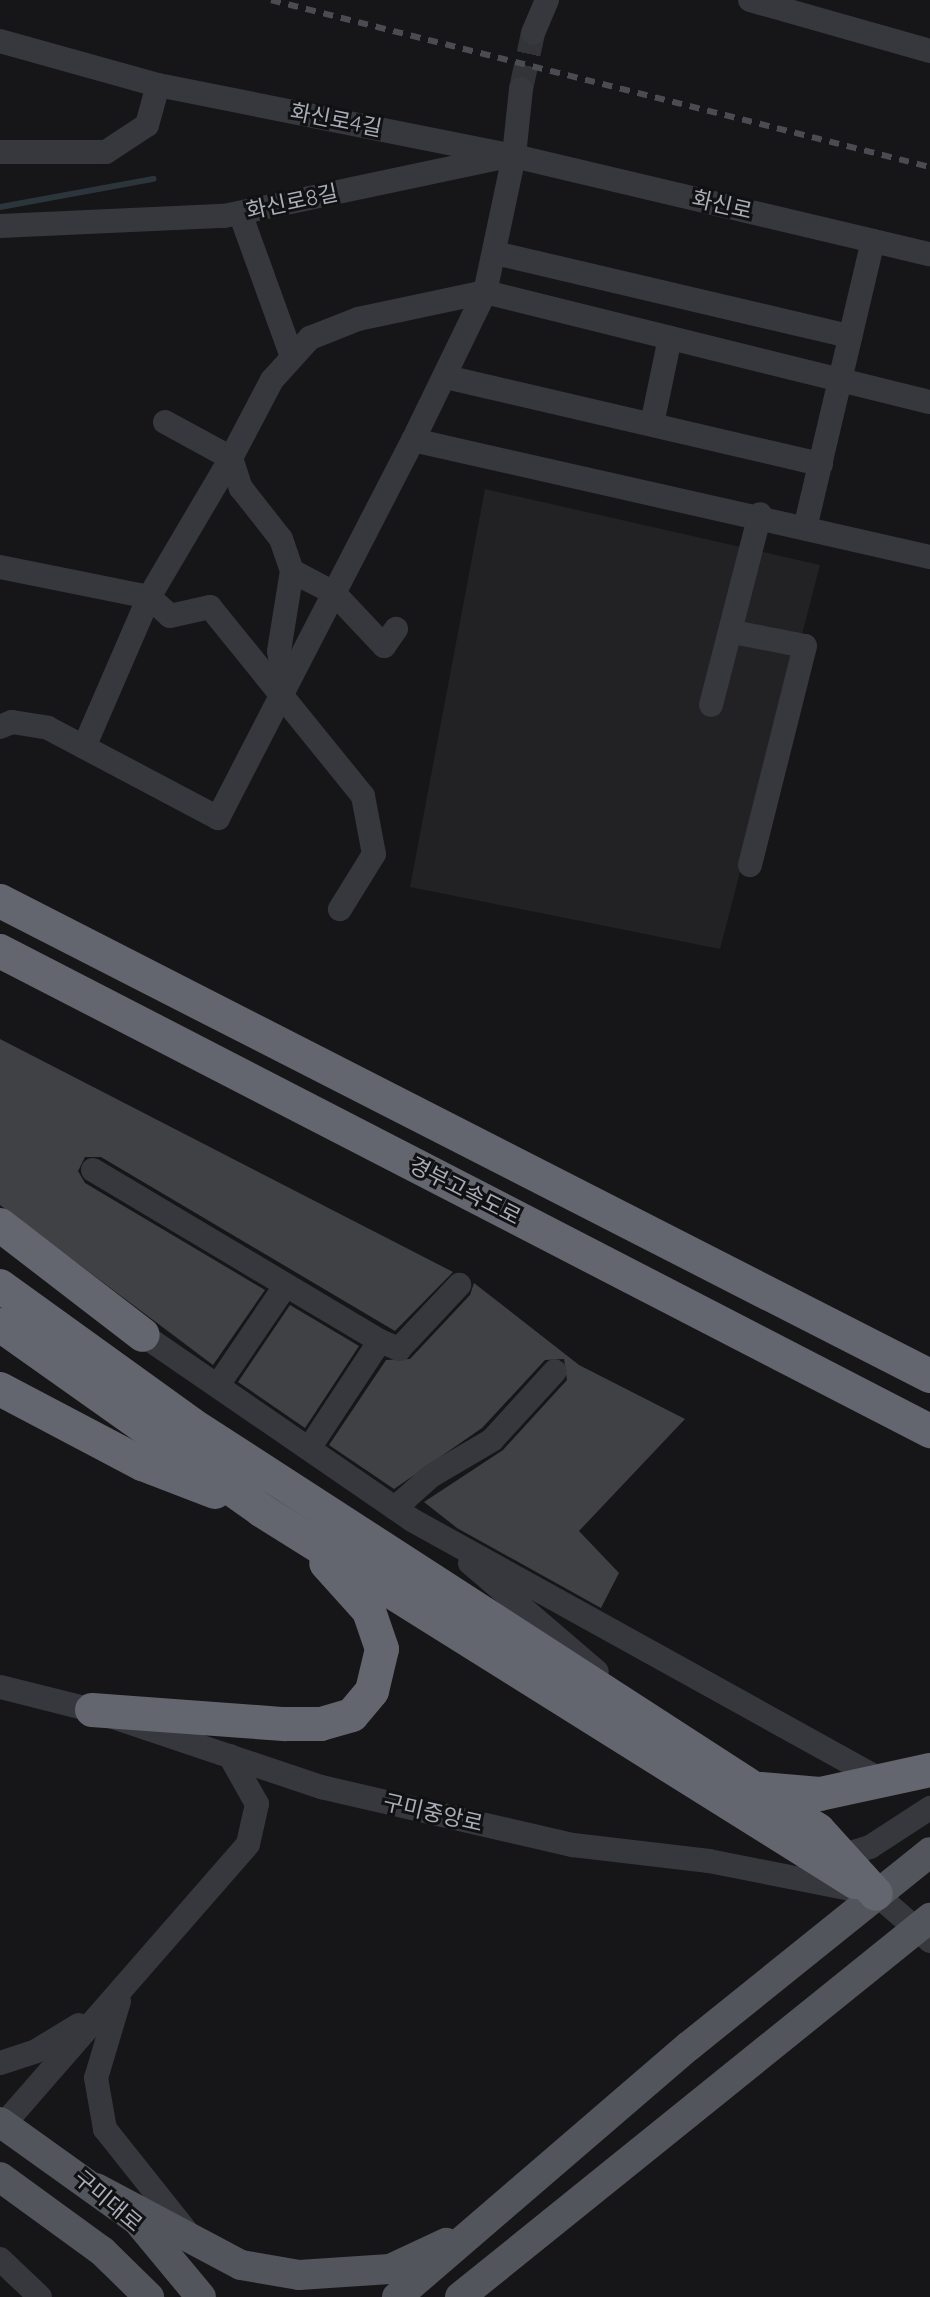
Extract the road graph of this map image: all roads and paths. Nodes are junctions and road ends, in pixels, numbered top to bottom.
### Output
1 (547, 0) edge
2 (750, 0) edge
3 (533, 33) tunnel mouth
4 (0, 41) edge
5 (930, 51) edge
6 (158, 85) junction
7 (521, 89) tunnel mouth
8 (0, 152) edge
9 (514, 156) junction
10 (240, 213) junction
11 (0, 226) edge
12 (873, 241) junction
13 (495, 253) junction
14 (930, 254) edge
15 (485, 292) junction
16 (850, 336) junction
17 (670, 338) junction
18 (292, 357) junction
19 (446, 377) junction
20 (841, 380) junction
21 (930, 402) edge
22 (165, 422) dead end
23 (652, 424) junction
24 (413, 440) junction
25 (231, 458) junction
26 (821, 464) junction
27 (760, 514) junction
28 (806, 524) junction
29 (930, 557) edge
30 (0, 567) edge
31 (292, 571) junction
32 (334, 593) junction
33 (149, 597) junction
34 (396, 629) dead end
35 (733, 632) junction
36 (284, 693) junction
37 (711, 705) dead end
38 (0, 727) edge
39 (84, 747) junction
40 (750, 865) dead end
41 (0, 901) edge
42 (340, 909) dead end
43 (0, 951) edge
44 (93, 1170) dead end
45 (0, 1225) edge
46 (286, 1285) junction
47 (459, 1285) dead end
48 (0, 1286) edge
49 (0, 1325) edge
50 (143, 1335) joint
51 (380, 1341) junction
52 (555, 1371) dead end
53 (930, 1376) edge
54 (220, 1382) junction
55 (0, 1389) edge
56 (930, 1431) edge
57 (310, 1447) junction
58 (261, 1510) junction
59 (403, 1514) junction
60 (437, 1534) junction
61 (302, 1535) junction
62 (0, 1687) edge
63 (92, 1710) junction
64 (657, 1722) junction
65 (230, 1756) junction
66 (930, 1770) edge
67 (883, 1781) junction
68 (756, 1788) junction
69 (930, 1808) edge
70 (930, 1852) edge
71 (828, 1858) junction
72 (709, 1861) junction
73 (876, 1894) junction
74 (925, 1930) edge
75 (124, 1987) junction
76 (0, 2063) edge
77 (2, 2123) edge
78 (0, 2177) edge
79 (96, 2188) junction
80 (512, 2201) junction
81 (535, 2240) junction
82 (196, 2242) junction
83 (0, 2259) edge
84 (40, 2297) edge
85 (149, 2297) edge
86 (201, 2297) edge
87 (397, 2297) edge
88 (460, 2297) edge
89 (484, 2297) edge

1 - 3 street
2 - 5 street
4 - 6 street, 화신로4길
6 - 8 street
6 - 9 street, 화신로4길
7 - 9 street
9 - 10 street, 화신로8길
9 - 12 street, 화신로
9 - 13 street
10 - 11 street, 화신로8길
10 - 18 street
12 - 14 street, 화신로
12 - 16 street
13 - 15 street
13 - 16 street
15 - 17 street
15 - 18 street
15 - 19 street
16 - 20 street
17 - 20 street
17 - 23 street
18 - 25 street
19 - 23 street
19 - 24 street
20 - 21 street
20 - 26 street
22 - 25 street
23 - 26 street
24 - 27 street
24 - 32 street
25 - 31 street
25 - 33 street
26 - 28 street
27 - 28 street
27 - 35 street
28 - 29 street
30 - 33 street
31 - 32 street
31 - 36 street
32 - 34 street
32 - 36 street
33 - 36 street
33 - 39 street
35 - 37 street
35 - 40 street
36 - 39 street
36 - 42 street
38 - 39 street
41 - 53 highway, 경부고속도로
43 - 56 highway, 경부고속도로
44 - 46 street
45 - 50 highway
46 - 51 street
46 - 54 street
47 - 51 street
48 - 64 highway
49 - 58 highway
50 - 54 street
51 - 57 street
52 - 59 street
54 - 57 street
55 - 58 highway
57 - 59 street
58 - 61 highway
59 - 60 street
60 - 64 street
60 - 67 street
61 - 63 highway
61 - 71 highway
62 - 63 street, 구미중앙로
63 - 65 street, 구미중앙로
64 - 68 highway
65 - 72 street, 구미중앙로
65 - 75 street
66 - 67 highway
67 - 68 highway
68 - 71 highway
69 - 71 street
70 - 73 main road
71 - 72 street
71 - 73 highway
72 - 73 street, 구미중앙로
73 - 74 street
73 - 80 main road
74 - 81 main road
75 - 76 street
75 - 77 street
75 - 82 street
77 - 79 main road, 구미대로
78 - 85 main road, 구미대로
79 - 82 main road
79 - 86 main road, 구미대로
80 - 82 main road
80 - 87 main road
81 - 88 main road
81 - 89 main road
83 - 84 street

